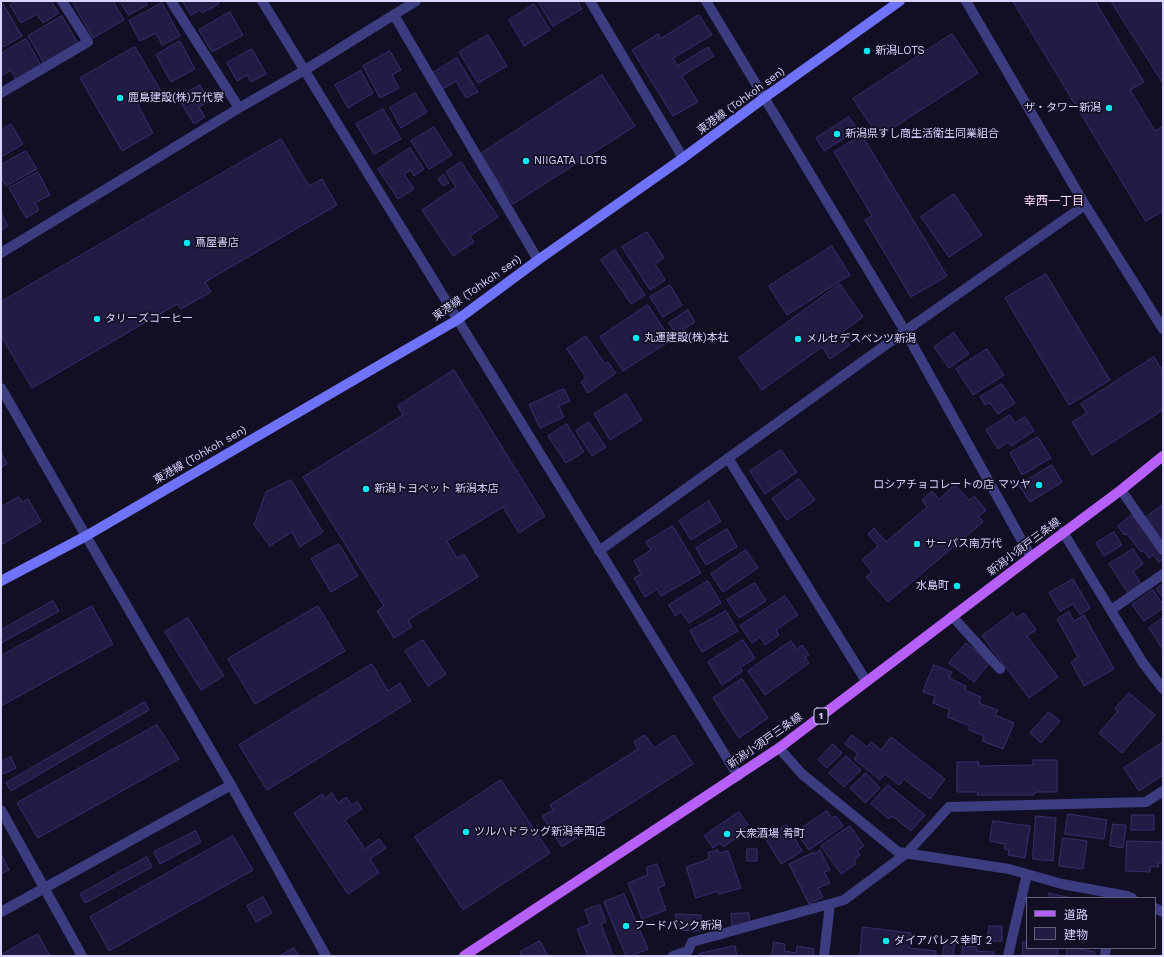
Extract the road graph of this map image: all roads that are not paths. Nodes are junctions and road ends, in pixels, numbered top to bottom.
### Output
1 (62, 1) edge
2 (171, 1) edge
3 (262, 1) edge
4 (416, 1) edge
5 (590, 1) edge
6 (706, 1) edge
7 (900, 1) edge
8 (966, 1) edge
9 (394, 15) junction
10 (305, 70) junction
11 (1, 93) edge
12 (764, 98) junction
13 (239, 108) junction
14 (683, 158) junction
15 (1085, 205) junction
16 (1, 254) edge
17 (538, 260) junction
18 (457, 320) junction
19 (1163, 329) edge
20 (905, 331) junction
21 (1, 388) edge
22 (1163, 456) edge
23 (728, 458) junction
24 (1121, 490) junction
25 (1064, 532) junction
26 (86, 536) junction
27 (1163, 550) edge
28 (599, 551) junction
29 (1031, 557) junction
30 (1163, 574) edge
31 (1, 581) edge
32 (1111, 610) junction
33 (952, 616) junction
34 (1000, 669) dead end
35 (866, 681) junction
36 (1163, 689) edge
37 (779, 748) junction
38 (738, 776) junction
39 (231, 785) junction
40 (1163, 790) edge
41 (1, 810) edge
42 (907, 853) junction
43 (1027, 874) junction
44 (44, 888) junction
45 (1115, 896) edge
46 (1130, 897) edge
47 (830, 904) junction
48 (1, 912) edge
49 (688, 954) edge
50 (82, 956) edge
51 (326, 956) edge
52 (464, 956) edge
53 (673, 956) edge
54 (824, 956) edge
55 (1008, 956) edge

1 - 11 street
2 - 13 street
3 - 10 street
4 - 9 street
5 - 14 street
6 - 12 street
7 - 12 street, 東港線 (Tohkoh sen)
8 - 15 street
9 - 10 street
9 - 17 street
10 - 13 street
10 - 18 street
12 - 14 street, 東港線 (Tohkoh sen)
12 - 20 street
13 - 16 street
14 - 17 street, 東港線 (Tohkoh sen)
15 - 19 street
15 - 20 street
17 - 18 street, 東港線 (Tohkoh sen)
18 - 26 street, 東港線 (Tohkoh sen)
18 - 28 street
20 - 23 street
20 - 29 street
21 - 26 street
22 - 24 main road, 新潟小須戸三条線 / 1
23 - 28 street
23 - 35 street
24 - 25 main road, 新潟小須戸三条線 / 1
24 - 27 street
25 - 29 main road, 新潟小須戸三条線 / 1
25 - 32 street
26 - 31 street, 東港線 (Tohkoh sen)
26 - 39 street
28 - 38 street
29 - 33 main road, 新潟小須戸三条線 / 1
30 - 32 street
32 - 36 street
33 - 34 street
33 - 35 main road, 新潟小須戸三条線 / 1
35 - 37 main road, 新潟小須戸三条線 / 1
37 - 38 main road, 新潟小須戸三条線 / 1
37 - 42 street
38 - 52 main road, 新潟小須戸三条線 / 1
39 - 44 street
39 - 51 street
40 - 42 street
41 - 44 street
42 - 43 street
42 - 47 street
43 - 45 street
43 - 55 street
44 - 48 street
44 - 50 street
45 - 46 street
47 - 49 street
47 - 54 street
49 - 53 street

